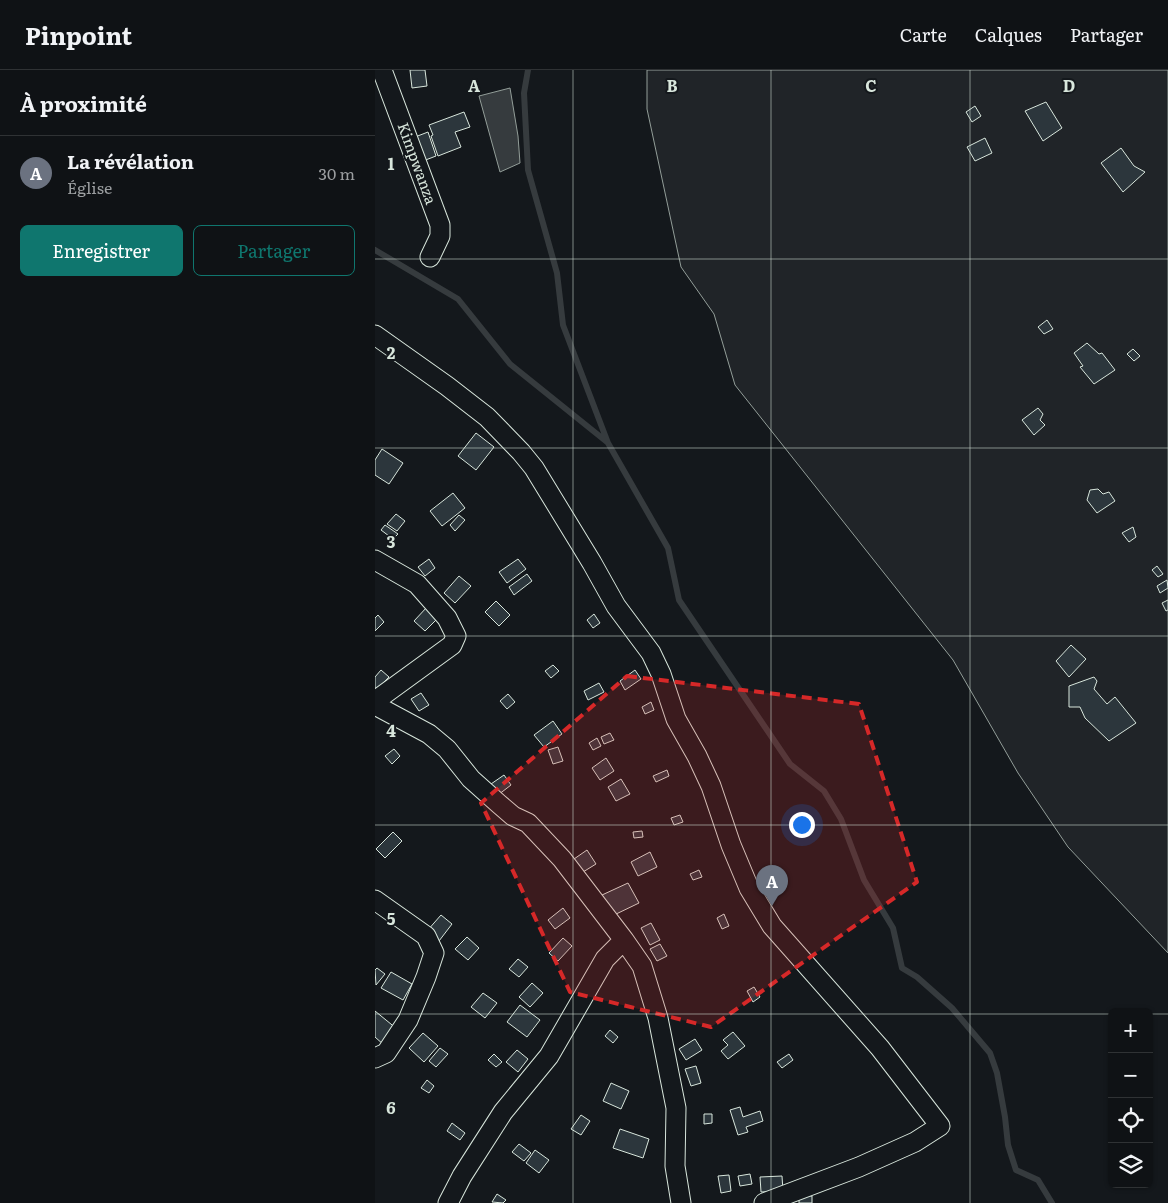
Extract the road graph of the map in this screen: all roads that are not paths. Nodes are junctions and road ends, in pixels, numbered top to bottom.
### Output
1 (382, 70) edge
2 (430, 257) dead end
3 (375, 335) edge
4 (375, 560) edge
5 (375, 703) edge
6 (375, 900) edge
7 (624, 940) junction
8 (375, 1058) edge
9 (448, 1203) edge
10 (681, 1203) edge
11 (764, 1203) edge

1 - 2 street, Kimpwanza
3 - 11 street
4 - 5 street
5 - 7 street
6 - 8 street
7 - 9 street
7 - 10 street

